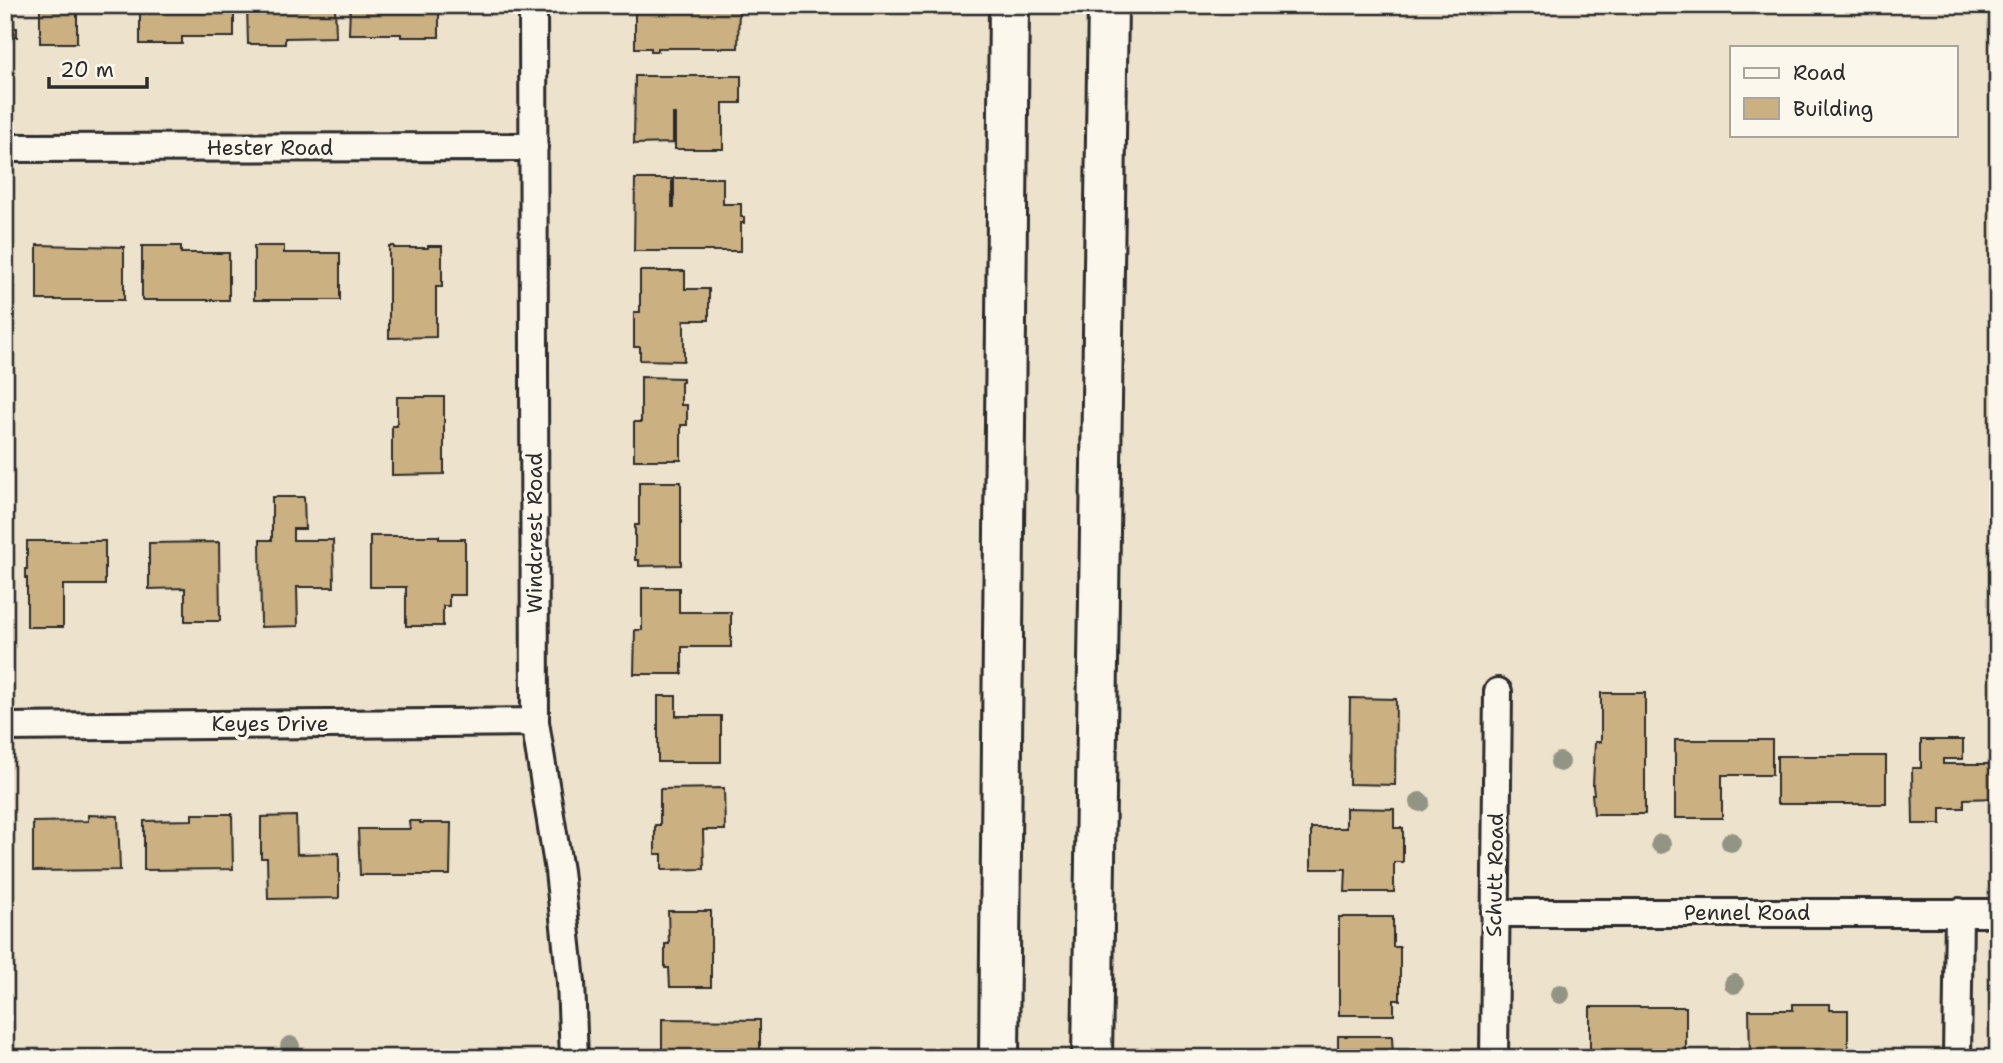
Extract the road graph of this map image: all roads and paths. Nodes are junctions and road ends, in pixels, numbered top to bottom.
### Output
1 (533, 5) edge
2 (1009, 5) edge
3 (1108, 5) edge
4 (534, 147) junction
5 (5, 148) edge
6 (1497, 692) dead end
7 (535, 722) junction
8 (5, 727) edge
9 (1959, 912) junction
10 (1495, 913) junction
11 (1998, 913) edge
12 (574, 1058) edge
13 (999, 1058) edge
14 (1091, 1058) edge
15 (1494, 1058) edge
16 (1957, 1058) edge

1 - 4 street, Windcrest Road
2 - 13 highway
3 - 14 highway
4 - 5 street, Hester Road
4 - 7 street, Windcrest Road
6 - 10 street, Schutt Road
7 - 8 street, Keyes Drive
7 - 12 street, Windcrest Road
9 - 10 street, Pennel Road
9 - 11 street, Pennel Road
9 - 16 street
10 - 15 street, Schutt Road

